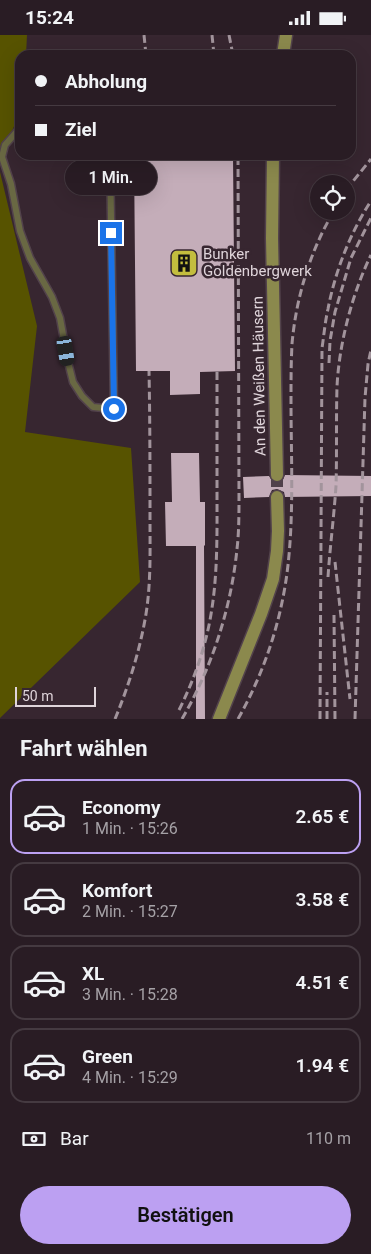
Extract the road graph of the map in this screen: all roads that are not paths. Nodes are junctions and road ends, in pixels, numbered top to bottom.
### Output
1 (286, 35) edge
2 (284, 50) edge
3 (15, 133) edge
4 (1, 157) edge
5 (110, 160) edge
6 (273, 160) edge
7 (276, 475) tunnel mouth
8 (277, 497) tunnel mouth
9 (219, 719) edge

1 - 2 street
3 - 4 lane
4 - 5 lane
6 - 7 street, An den Weißen Häusern
8 - 9 street

